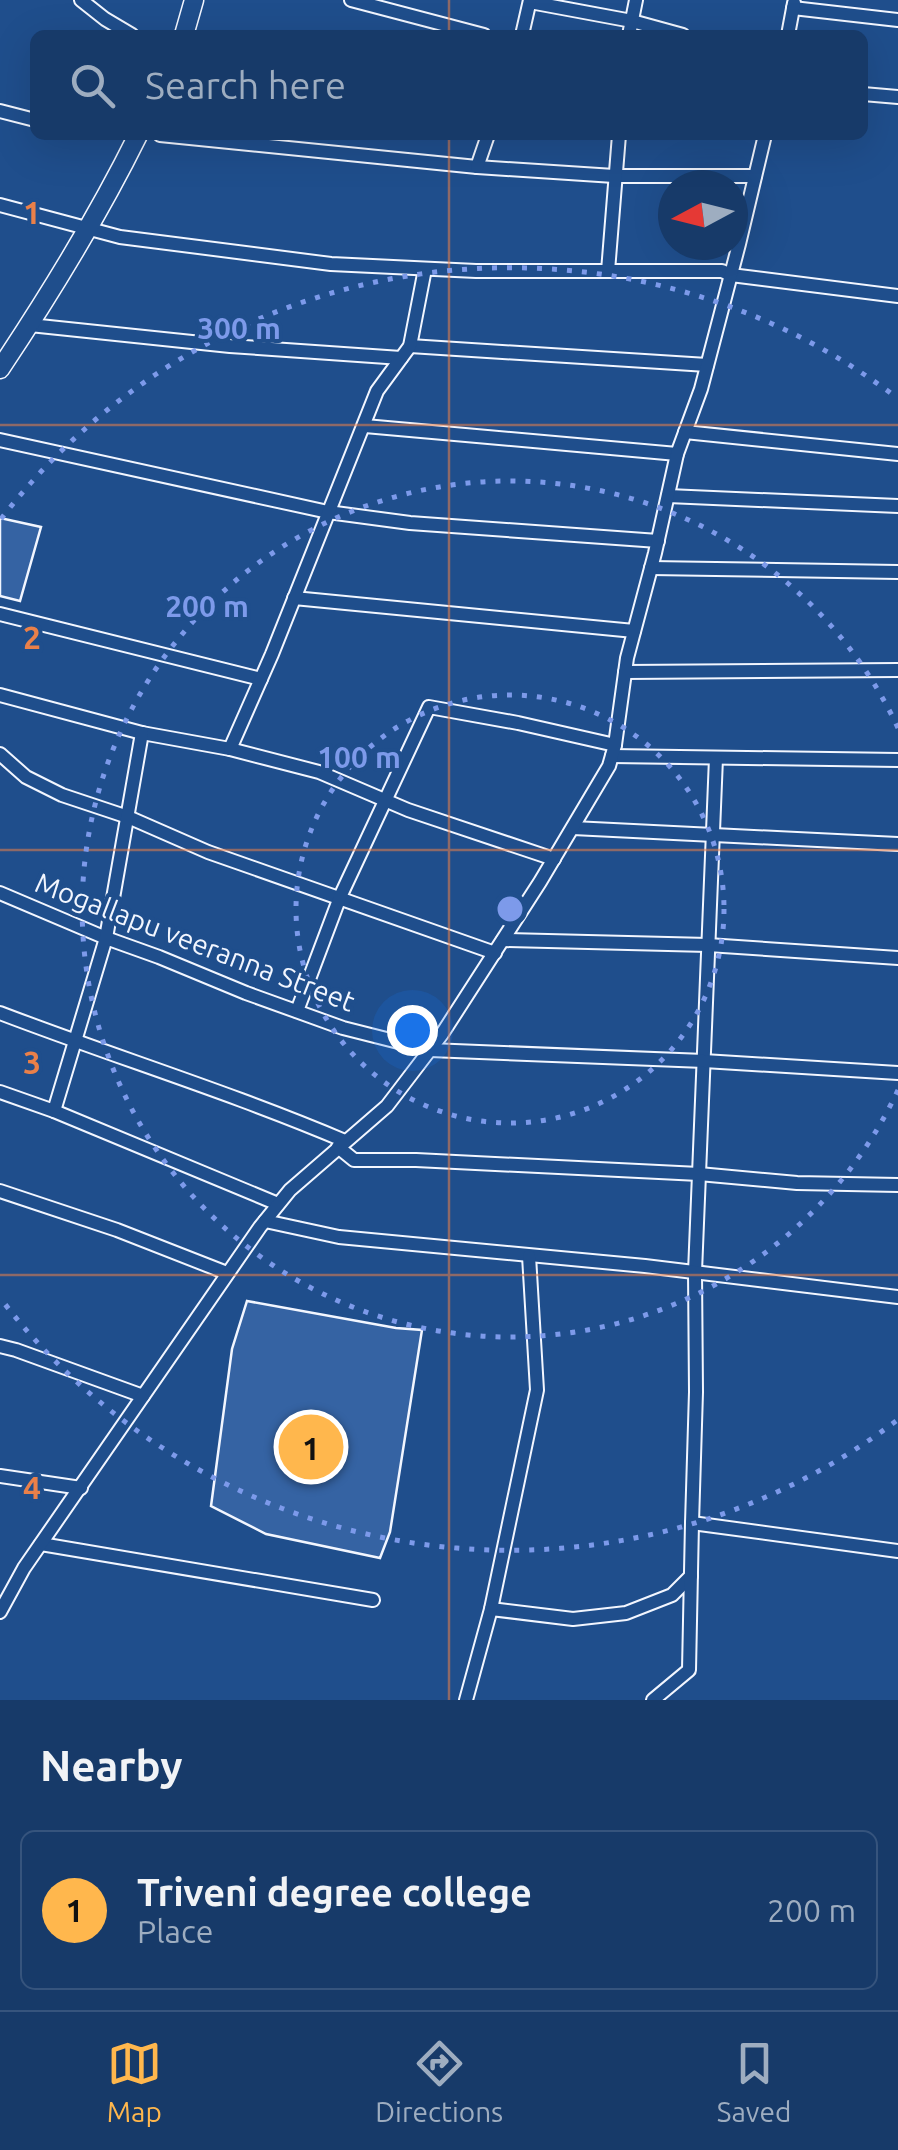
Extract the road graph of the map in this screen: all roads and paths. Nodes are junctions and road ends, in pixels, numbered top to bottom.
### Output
1 (81, 0) edge
2 (194, 0) edge
3 (352, 0) edge
4 (636, 0) edge
5 (530, 1) edge
6 (794, 4) edge
7 (898, 20) edge
8 (630, 28) edge
9 (124, 30) edge
10 (185, 30) edge
11 (465, 30) edge
12 (523, 30) edge
13 (789, 30) edge
14 (868, 94) edge
15 (898, 97) edge
16 (0, 111) edge
17 (30, 119) edge
18 (135, 140) edge
19 (211, 140) edge
20 (486, 140) edge
21 (618, 140) edge
22 (764, 140) edge
23 (477, 166) junction
24 (614, 176) junction
25 (756, 176) junction
26 (0, 206) edge
27 (88, 228) junction
28 (425, 269) junction
29 (608, 271) junction
30 (731, 275) junction
31 (898, 296) edge
32 (30, 325) junction
33 (7, 345) edge
34 (410, 346) junction
35 (401, 358) junction
36 (707, 365) junction
37 (0, 370) edge
38 (365, 426) junction
39 (685, 432) junction
40 (0, 440) edge
41 (678, 454) junction
42 (898, 454) edge
43 (668, 496) junction
44 (898, 506) edge
45 (328, 512) junction
46 (658, 541) junction
47 (651, 568) junction
48 (898, 572) edge
49 (294, 598) junction
50 (0, 614) edge
51 (634, 631) junction
52 (898, 670) edge
53 (625, 672) junction
54 (262, 678) junction
55 (0, 696) edge
56 (142, 734) junction
57 (230, 749) junction
58 (613, 751) junction
59 (0, 754) edge
60 (716, 758) junction
61 (898, 760) edge
62 (386, 800) junction
63 (128, 818) junction
64 (573, 828) junction
65 (712, 834) junction
66 (898, 844) edge
67 (554, 859) junction
68 (0, 893) edge
69 (340, 897) junction
70 (106, 938) junction
71 (503, 940) junction
72 (708, 945) junction
73 (495, 952) junction
74 (898, 958) edge
75 (298, 1012) junction
76 (0, 1013) edge
77 (75, 1042) junction
78 (430, 1050) junction
79 (704, 1060) junction
80 (898, 1073) edge
81 (0, 1092) edge
82 (54, 1111) junction
83 (342, 1144) junction
84 (699, 1174) junction
85 (898, 1186) edge
86 (0, 1191) edge
87 (278, 1204) junction
88 (264, 1221) junction
89 (529, 1256) junction
90 (695, 1272) junction
91 (227, 1273) junction
92 (898, 1297) edge
93 (0, 1346) edge
94 (143, 1396) junction
95 (0, 1476) edge
96 (81, 1488) junction
97 (692, 1523) junction
98 (41, 1544) junction
99 (898, 1551) edge
100 (691, 1576) junction
101 (373, 1600) dead end
102 (491, 1609) junction
103 (0, 1612) edge
104 (466, 1700) edge
105 (653, 1700) edge

1 - 9 street
2 - 10 main road
3 - 11 street
4 - 8 street
5 - 8 street
5 - 12 street
6 - 7 street
6 - 13 street
14 - 15 street
16 - 17 street
18 - 27 main road
19 - 23 street
20 - 23 street
21 - 24 street
22 - 25 street
23 - 24 street
24 - 25 street
24 - 29 street
25 - 30 street
26 - 27 street
27 - 28 street
27 - 32 main road
28 - 29 street
28 - 34 street
29 - 30 street
30 - 31 street
30 - 36 street
32 - 33 main road
32 - 35 street
33 - 37 main road
34 - 35 street
34 - 36 street
35 - 38 street
36 - 39 street
38 - 41 street
38 - 45 street
39 - 41 street
39 - 42 street
40 - 45 street
41 - 43 street
43 - 44 street
43 - 46 street
45 - 46 street
45 - 49 street
46 - 47 street
47 - 48 street
47 - 51 street
49 - 51 street
49 - 54 street
50 - 54 street
51 - 53 street
52 - 53 street
53 - 58 street
54 - 57 street
55 - 56 street
56 - 57 street
56 - 63 street
57 - 62 street
58 - 60 street
58 - 62 street
58 - 64 street
59 - 63 street
60 - 61 street
60 - 65 street
62 - 67 street
62 - 69 street
63 - 69 street
63 - 70 street
64 - 65 street
64 - 67 street
65 - 66 street
65 - 72 street
67 - 71 street
68 - 70 street, Mogallapu veeranna Street
69 - 73 street
69 - 75 street
70 - 75 street, Mogallapu veeranna Street
70 - 77 street
71 - 72 street
71 - 73 street
72 - 74 street
72 - 79 street
73 - 78 street
75 - 78 street, Mogallapu veeranna Street
76 - 77 street
77 - 82 street
77 - 83 street
78 - 79 street, Mogallapu veeranna Street
78 - 83 street
79 - 80 street, Mogallapu veeranna Street
79 - 84 street
81 - 82 street
82 - 87 street
83 - 84 street
83 - 87 street
84 - 85 street
84 - 90 street
86 - 91 street
87 - 88 street
88 - 89 street
88 - 91 street
89 - 90 street
89 - 102 street
90 - 92 street
90 - 97 street
91 - 94 street
93 - 94 street
94 - 96 street
95 - 96 street
96 - 98 street
97 - 99 street
97 - 100 street
98 - 101 street
98 - 103 street
100 - 102 street
100 - 105 street
102 - 104 street

